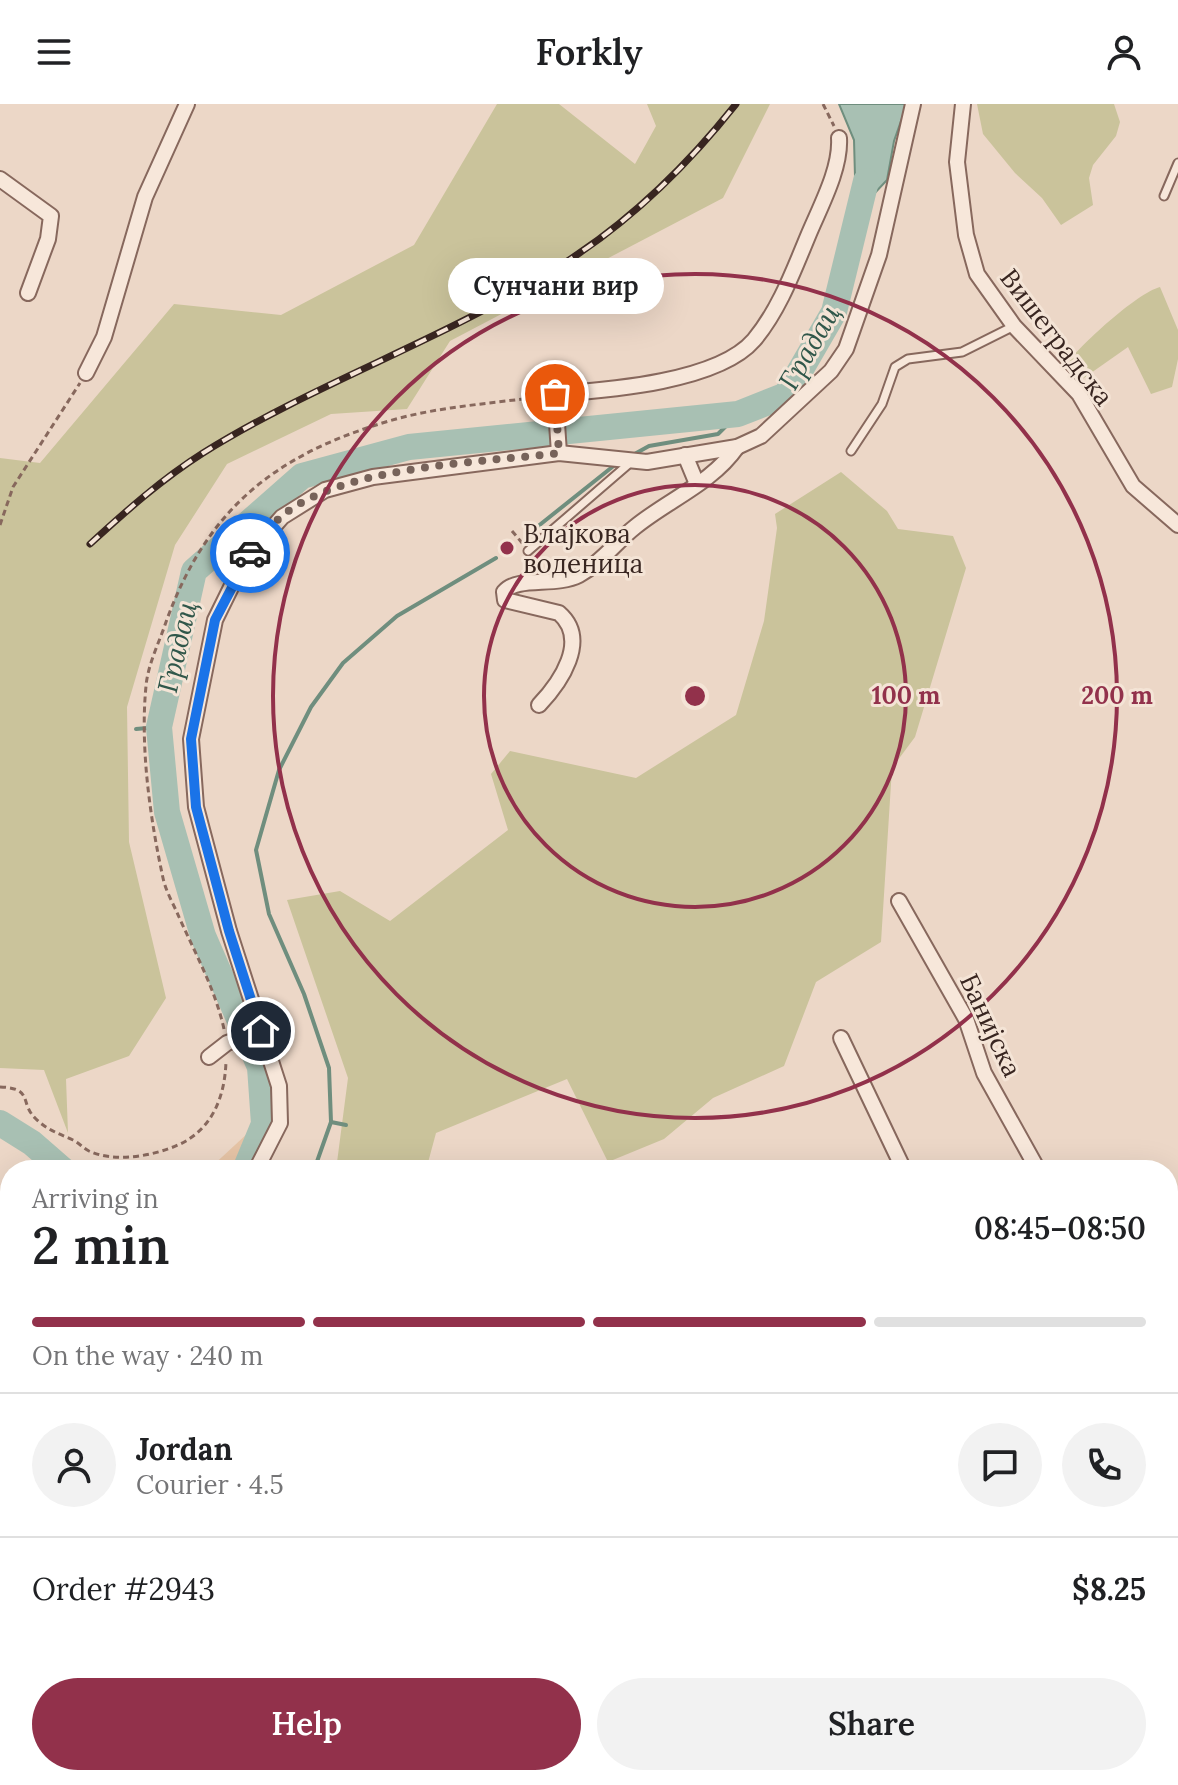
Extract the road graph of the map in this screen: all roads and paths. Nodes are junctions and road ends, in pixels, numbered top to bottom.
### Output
1 (187, 104) edge
2 (823, 104) edge
3 (913, 104) edge
4 (963, 104) edge
5 (839, 138) joint
6 (1178, 163) edge
7 (0, 179) edge
8 (1164, 196) dead end
9 (28, 293) dead end
10 (1014, 326) junction
11 (86, 373) joint
12 (556, 399) junction
13 (737, 447) junction
14 (559, 448) junction
15 (851, 451) dead end
16 (685, 455) junction
17 (631, 462) junction
18 (697, 484) junction
19 (0, 525) edge
20 (1178, 525) edge
21 (512, 531) dead end
22 (528, 551) joint
23 (539, 705) dead end
24 (899, 901) dead end
25 (261, 1031) junction
26 (841, 1038) dead end
27 (227, 1043) junction
28 (209, 1057) dead end
29 (0, 1087) edge
30 (261, 1160) edge
31 (899, 1160) edge
32 (1032, 1160) edge

1 - 11 street
2 - 5 path
3 - 13 street
4 - 10 street, Вишеградска
5 - 12 street
6 - 8 lane
7 - 9 street
10 - 15 lane
10 - 20 street, Вишеградска
11 - 19 path
12 - 14 street
12 - 27 path
13 - 16 street
13 - 18 street
14 - 17 street
14 - 25 street
16 - 17 street
16 - 18 street
17 - 22 lane
18 - 23 street
21 - 22 path
24 - 32 street, Банијска
25 - 27 street
25 - 30 street
26 - 31 street
27 - 28 street
27 - 29 path

